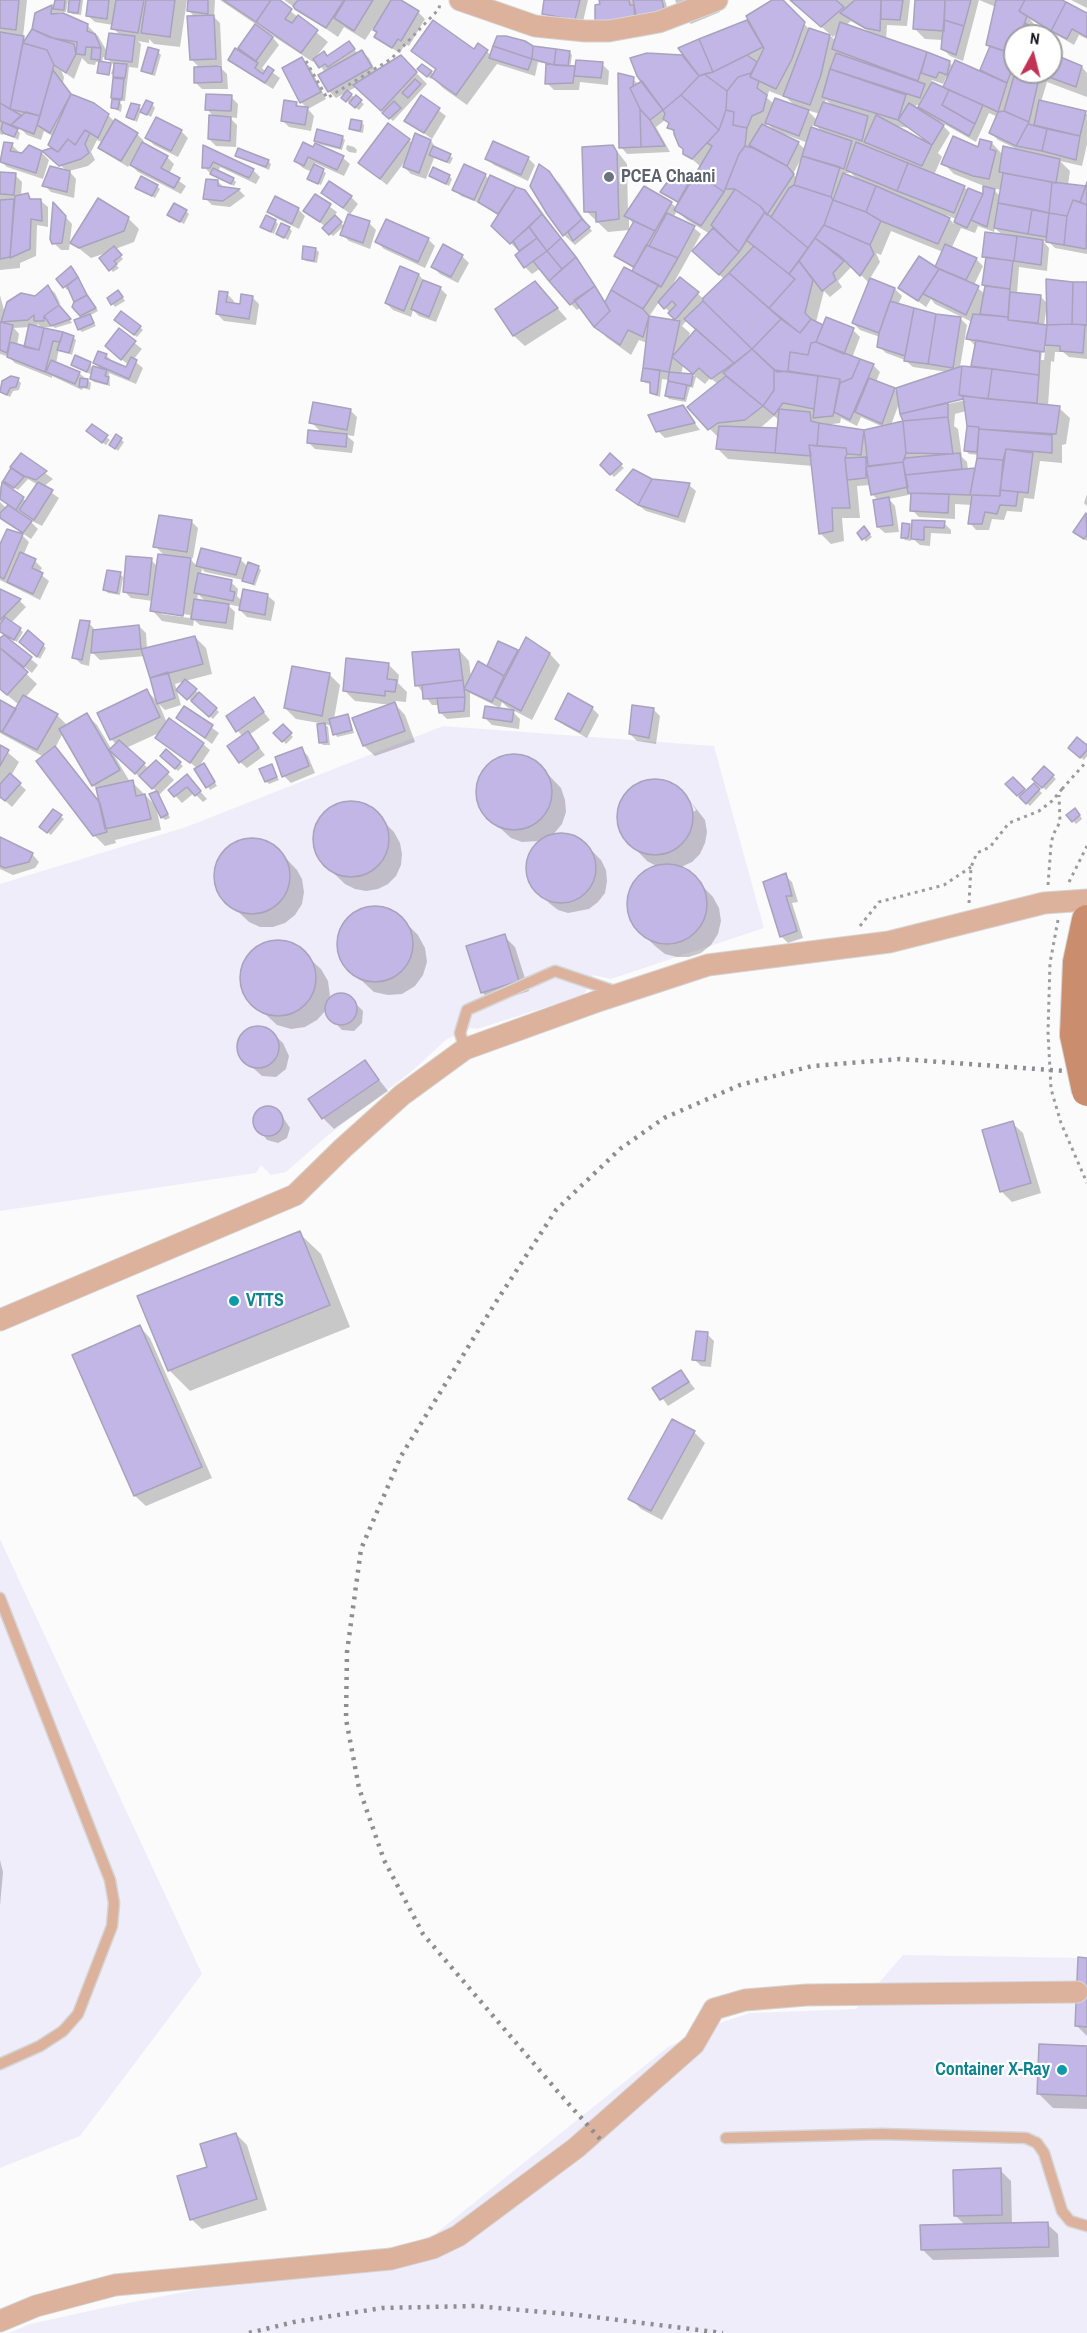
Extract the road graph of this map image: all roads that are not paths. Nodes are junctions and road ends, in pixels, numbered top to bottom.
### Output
1 (459, 0) edge
2 (717, 0) edge
3 (1087, 900) edge
4 (1087, 920) edge
5 (620, 993) junction
6 (465, 1049) junction
7 (1087, 1091) edge
8 (0, 1320) edge
9 (0, 1598) edge
10 (1077, 1992) dead end
11 (0, 2064) edge
12 (726, 2138) dead end
13 (1087, 2226) edge
14 (0, 2321) edge

1 - 2 street
3 - 5 street
4 - 7 main road, bridge
5 - 6 street
5 - 6 lane
6 - 8 street
9 - 11 lane
10 - 14 street
12 - 13 lane

